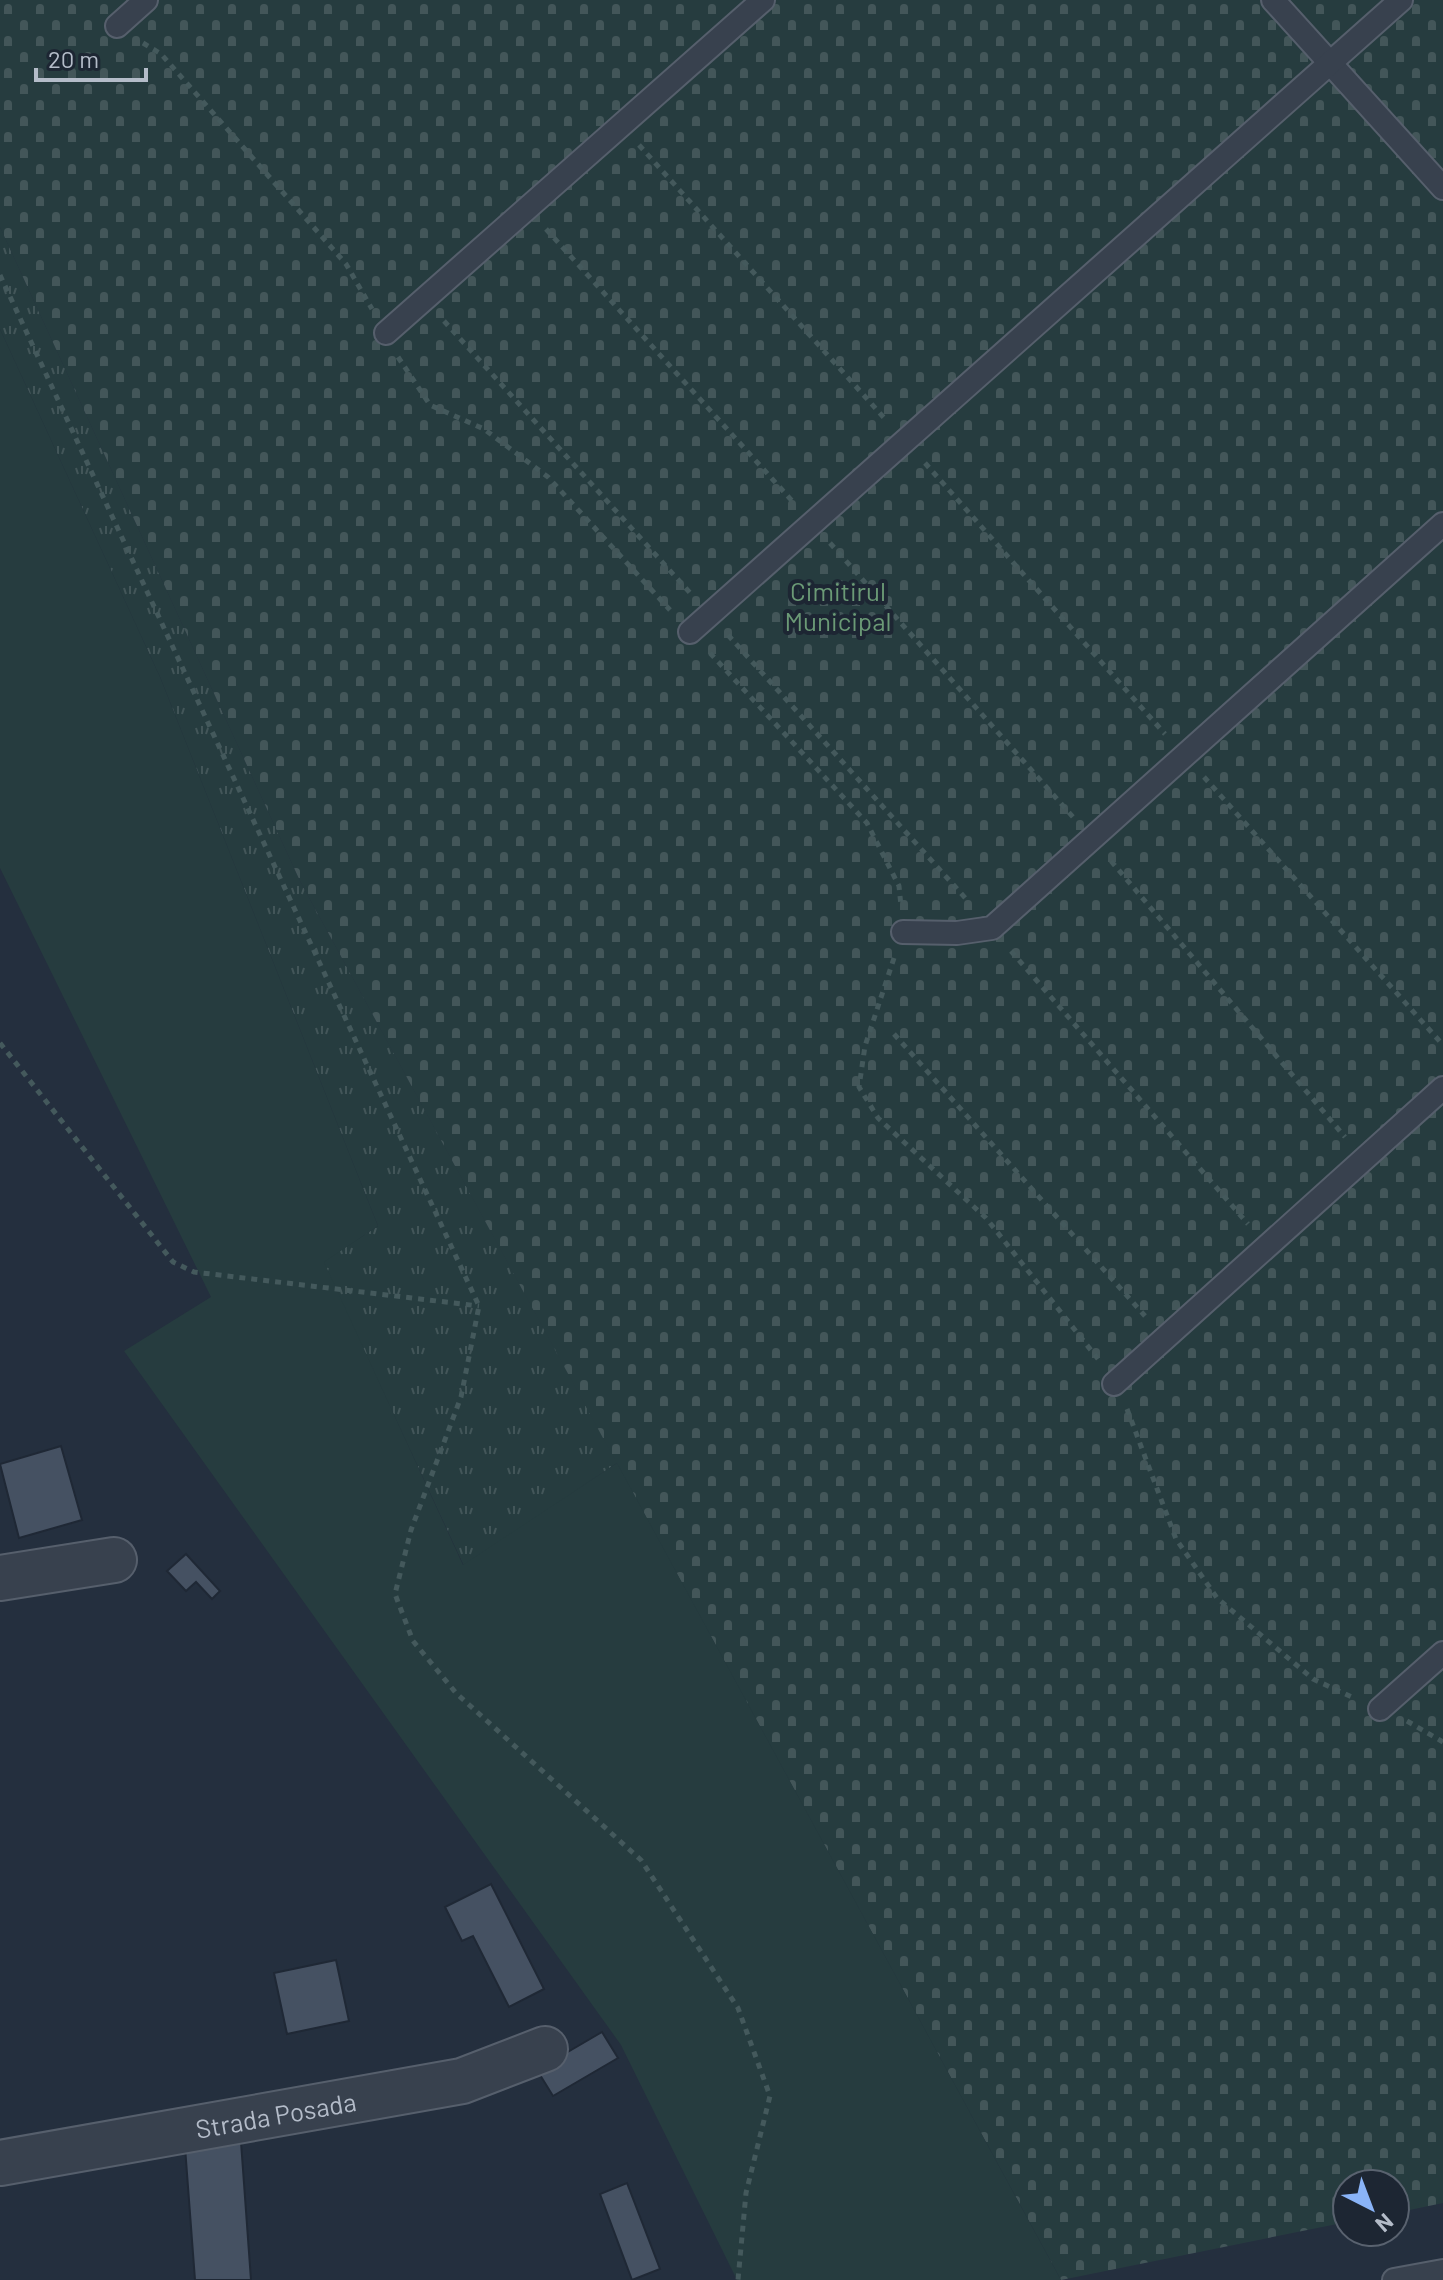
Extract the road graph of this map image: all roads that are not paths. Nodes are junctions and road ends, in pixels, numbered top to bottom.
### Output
1 (146, 0) edge
2 (763, 0) edge
3 (1273, 0) edge
4 (1401, 0) edge
5 (117, 26) road end
6 (1330, 65) junction
7 (1443, 188) edge
8 (386, 333) road end
9 (1443, 524) edge
10 (690, 632) road end
11 (903, 932) road end
12 (1443, 1088) edge
13 (1114, 1384) road end
14 (114, 1560) dead end
15 (0, 1578) edge
16 (1443, 1653) edge
17 (1380, 1709) road end
18 (545, 2049) dead end
19 (0, 2163) edge
20 (1443, 2271) edge
21 (1394, 2280) edge

1 - 5 lane
2 - 8 lane
3 - 6 lane
4 - 6 lane
6 - 7 lane
6 - 10 lane
9 - 11 lane
12 - 13 lane
14 - 15 street
16 - 17 lane
18 - 19 street, Strada Posada
20 - 21 lane

